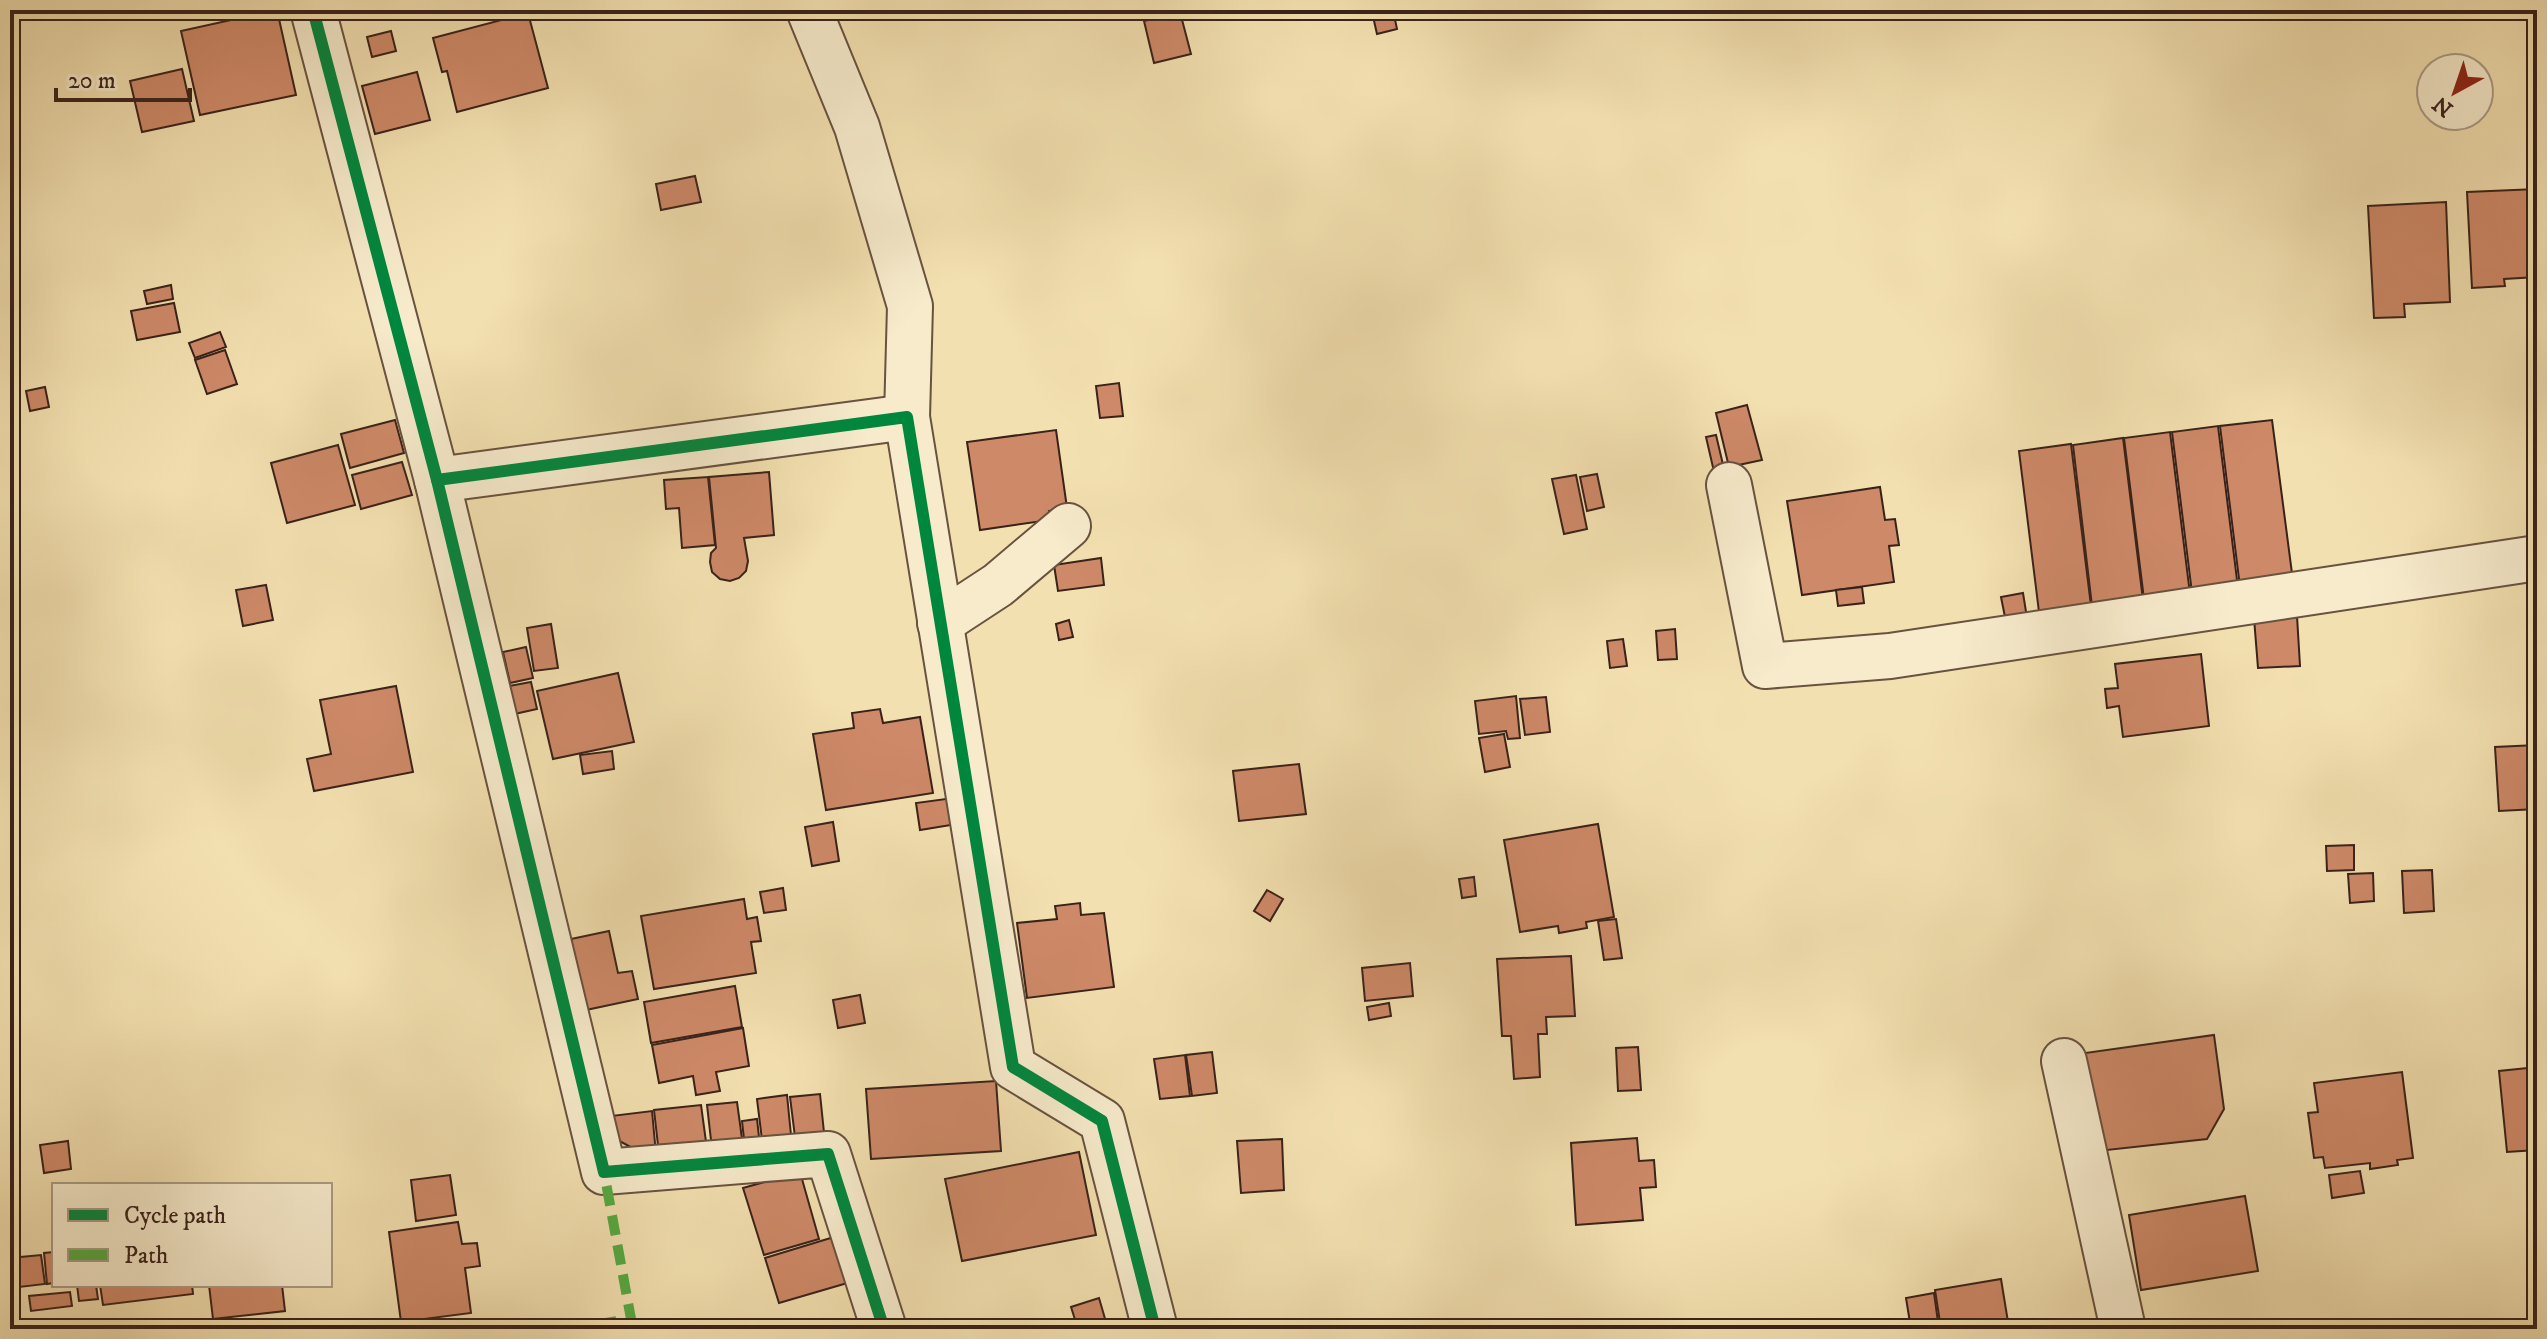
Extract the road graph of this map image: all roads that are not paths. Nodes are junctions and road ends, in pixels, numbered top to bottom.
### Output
1 (313, 10) edge
2 (809, 10) edge
3 (907, 417) junction
4 (437, 480) junction
5 (1729, 485) dead end
6 (1068, 526) dead end
7 (2537, 558) edge
8 (940, 623) junction
9 (2064, 1061) dead end
10 (884, 1329) edge
11 (1155, 1329) edge
12 (2123, 1329) edge

1 - 4 street
2 - 3 street
3 - 4 street
3 - 8 street
4 - 10 street
5 - 7 street
6 - 8 street
8 - 11 street
9 - 12 street

